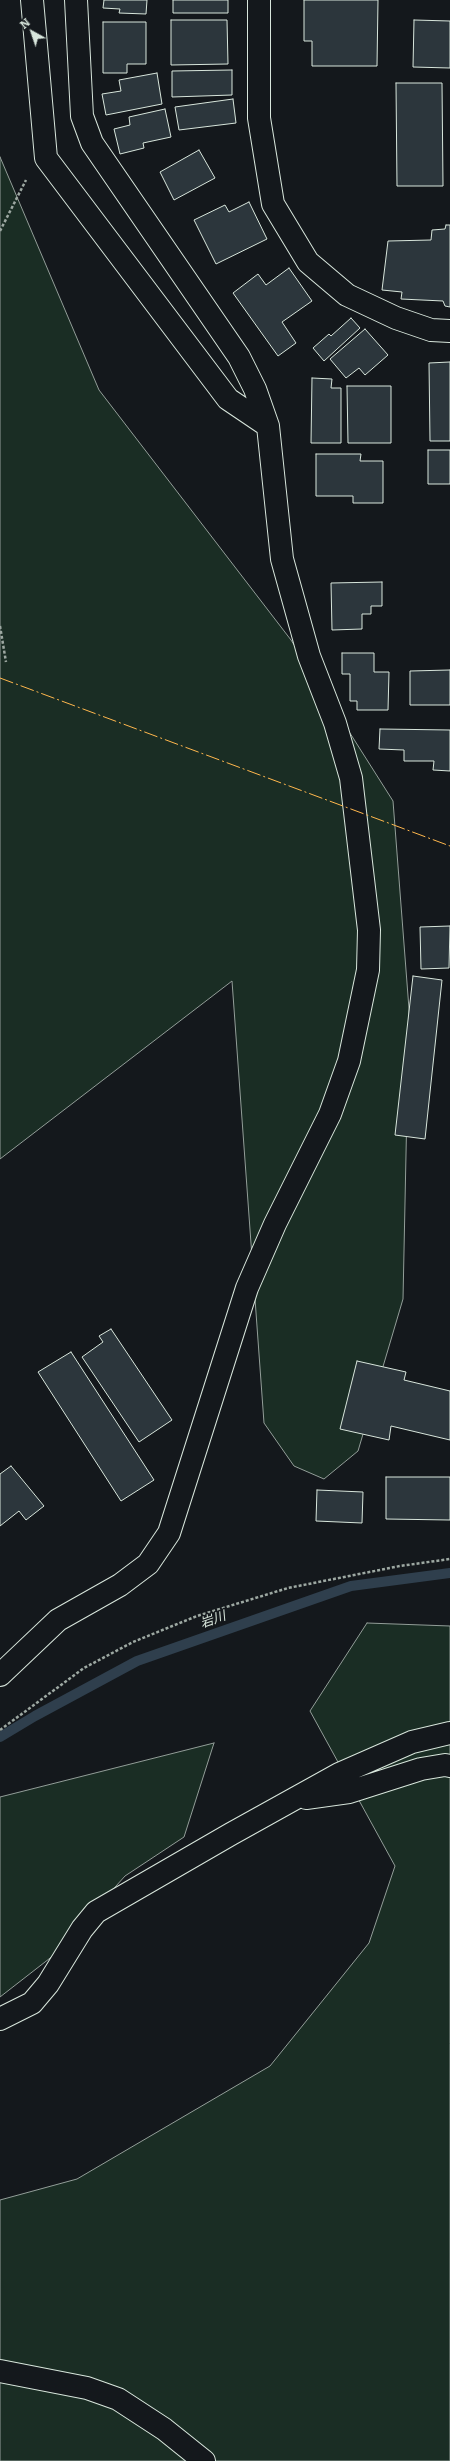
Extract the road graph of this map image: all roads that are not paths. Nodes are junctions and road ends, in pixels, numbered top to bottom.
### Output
1 (32, 0) edge
2 (76, 0) edge
3 (259, 0) edge
4 (450, 331) edge
5 (268, 426) junction
6 (0, 1675) edge
7 (450, 1733) edge
8 (450, 1766) edge
9 (292, 1800) junction
10 (0, 2019) edge
11 (0, 2371) edge
12 (204, 2461) edge

1 - 5 street
2 - 5 street
3 - 4 street
5 - 6 street
7 - 9 street
8 - 9 street
9 - 10 street
11 - 12 street

